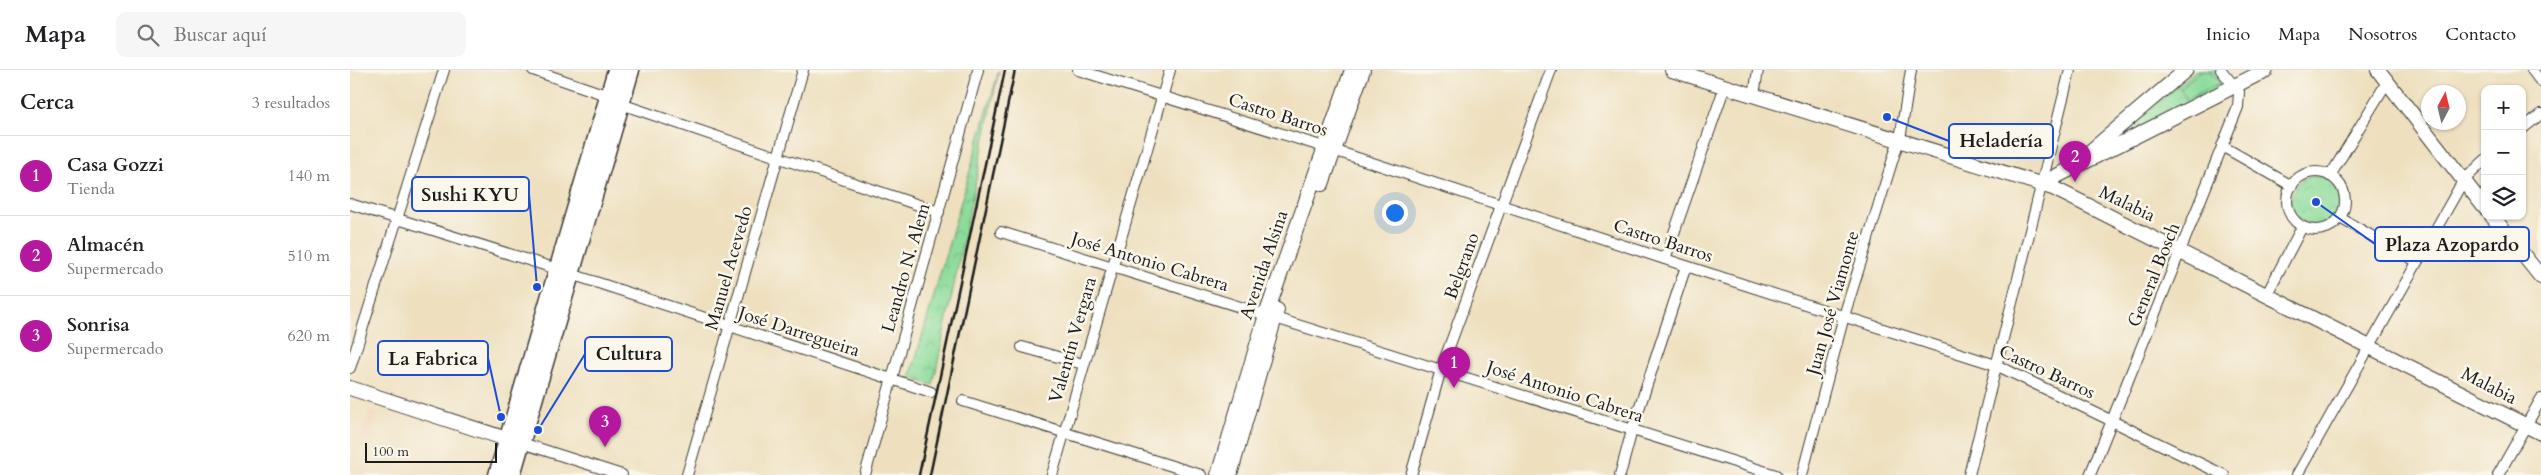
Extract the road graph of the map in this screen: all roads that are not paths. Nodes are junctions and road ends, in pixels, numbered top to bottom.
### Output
1 (444, 70) edge
2 (532, 70) edge
3 (616, 70) edge
4 (631, 70) edge
5 (803, 70) edge
6 (978, 70) edge
7 (1078, 70) edge
8 (1170, 70) edge
9 (1352, 70) edge
10 (1364, 70) edge
11 (1551, 70) edge
12 (1672, 70) edge
13 (1758, 70) edge
14 (1911, 70) edge
15 (2070, 70) edge
16 (2186, 70) edge
17 (2221, 70) edge
18 (2266, 70) edge
19 (2378, 70) edge
20 (2532, 70) edge
21 (2387, 82) junction
22 (2541, 82) edge
23 (2236, 85) junction
24 (1725, 86) junction
25 (1162, 95) junction
26 (1754, 96) junction
27 (615, 100) junction
28 (2541, 114) edge
29 (2526, 126) edge
30 (1898, 141) junction
31 (2222, 146) junction
32 (1329, 148) junction
33 (778, 157) junction
34 (2481, 164) edge
35 (2067, 171) junction
36 (2330, 176) junction
37 (2463, 181) junction
38 (2041, 184) junction
39 (2292, 186) junction
40 (2481, 203) edge
41 (350, 204) edge
42 (1502, 204) junction
43 (939, 212) junction
44 (397, 218) junction
45 (2340, 218) junction
46 (2495, 220) edge
47 (2302, 226) junction
48 (1001, 232) dead end
49 (2181, 252) junction
50 (1665, 259) junction
51 (2416, 261) junction
52 (1686, 266) junction
53 (1110, 268) junction
54 (564, 271) junction
55 (2541, 277) edge
56 (2267, 294) junction
57 (1270, 316) junction
58 (1844, 316) junction
59 (729, 327) junction
60 (1022, 347) dead end
61 (2371, 347) junction
62 (1083, 364) junction
63 (1996, 365) junction
64 (350, 368) edge
65 (1441, 369) junction
66 (892, 380) junction
67 (350, 388) edge
68 (931, 392) dead end
69 (2541, 399) edge
70 (963, 401) dead end
71 (2112, 420) junction
72 (2526, 426) junction
73 (1632, 430) junction
74 (1064, 431) junction
75 (2541, 433) edge
76 (515, 441) junction
77 (498, 475) edge
78 (512, 475) edge
79 (622, 475) edge
80 (687, 475) edge
81 (865, 475) edge
82 (1052, 475) edge
83 (1201, 475) edge
84 (1218, 475) edge
85 (1230, 475) edge
86 (1411, 475) edge
87 (1620, 475) edge
88 (1776, 475) edge
89 (1802, 475) edge
90 (1970, 475) edge
91 (2090, 475) edge
92 (2224, 475) edge
93 (2297, 475) edge
94 (2498, 475) edge

1 - 44 street
2 - 27 street
3 - 27 main road
4 - 27 main road
5 - 33 street, Manuel Acevedo
6 - 43 street, Leandro N. Alem
7 - 25 street, Castro Barros
8 - 25 street, Valentín Vergara
9 - 32 street, Avenida Alsina
10 - 32 street, Avenida Alsina
11 - 42 street, Belgrano
12 - 24 street, Malabia
13 - 26 street
14 - 30 street, Juan José Viamonte
15 - 38 street
16 - 35 street
17 - 23 street
18 - 23 street
19 - 21 street
20 - 22 street
21 - 36 street
21 - 37 street
23 - 31 street, General Bosch
23 - 35 street
24 - 26 street, Malabia
24 - 50 street
25 - 32 street, Castro Barros
25 - 53 street, Valentín Vergara
26 - 30 street, Malabia
27 - 33 street
27 - 54 main road
28 - 29 street
30 - 38 street, Malabia
30 - 58 street, Juan José Viamonte
31 - 39 street
31 - 49 street, General Bosch
32 - 42 street, Castro Barros
32 - 57 street, Avenida Alsina
33 - 43 street
33 - 59 street, Manuel Acevedo
34 - 37 street
35 - 38 street
36 - 39 street
36 - 45 street
37 - 40 street
37 - 51 street
38 - 49 street, Malabia
38 - 63 street
39 - 47 street
41 - 44 street, José Darregueira
42 - 50 street, Castro Barros
42 - 65 street, Belgrano
43 - 66 street, Leandro N. Alem
44 - 54 street, José Darregueira
44 - 64 street
45 - 47 street
45 - 51 street
46 - 55 street
47 - 56 street
48 - 53 street, José Antonio Cabrera
49 - 56 street, Malabia
49 - 71 street, General Bosch
50 - 52 street, Castro Barros
51 - 61 street
52 - 58 street, Castro Barros
52 - 73 street
53 - 57 street, José Antonio Cabrera
53 - 62 street, Valentín Vergara
54 - 59 street, José Darregueira
54 - 76 main road
56 - 61 street, Malabia
57 - 65 street, José Antonio Cabrera
57 - 84 street, Avenida Alsina
57 - 85 street, Avenida Alsina
58 - 63 street, Castro Barros
58 - 89 street, Juan José Viamonte
59 - 66 street, José Darregueira
59 - 80 street, Manuel Acevedo
60 - 62 street
61 - 72 street, Malabia
61 - 93 street
62 - 74 street, Valentín Vergara
63 - 71 street, Castro Barros
63 - 90 street
65 - 73 street, José Antonio Cabrera
65 - 86 street, Belgrano
66 - 68 street, José Darregueira
66 - 81 street, Leandro N. Alem
67 - 76 street
69 - 72 street
70 - 74 street
71 - 91 street, General Bosch
71 - 92 street, Castro Barros
72 - 75 street, Malabia
72 - 94 street
73 - 87 street
73 - 88 street, José Antonio Cabrera
74 - 82 street, Valentín Vergara
74 - 83 street
76 - 77 main road
76 - 78 main road
76 - 79 street

